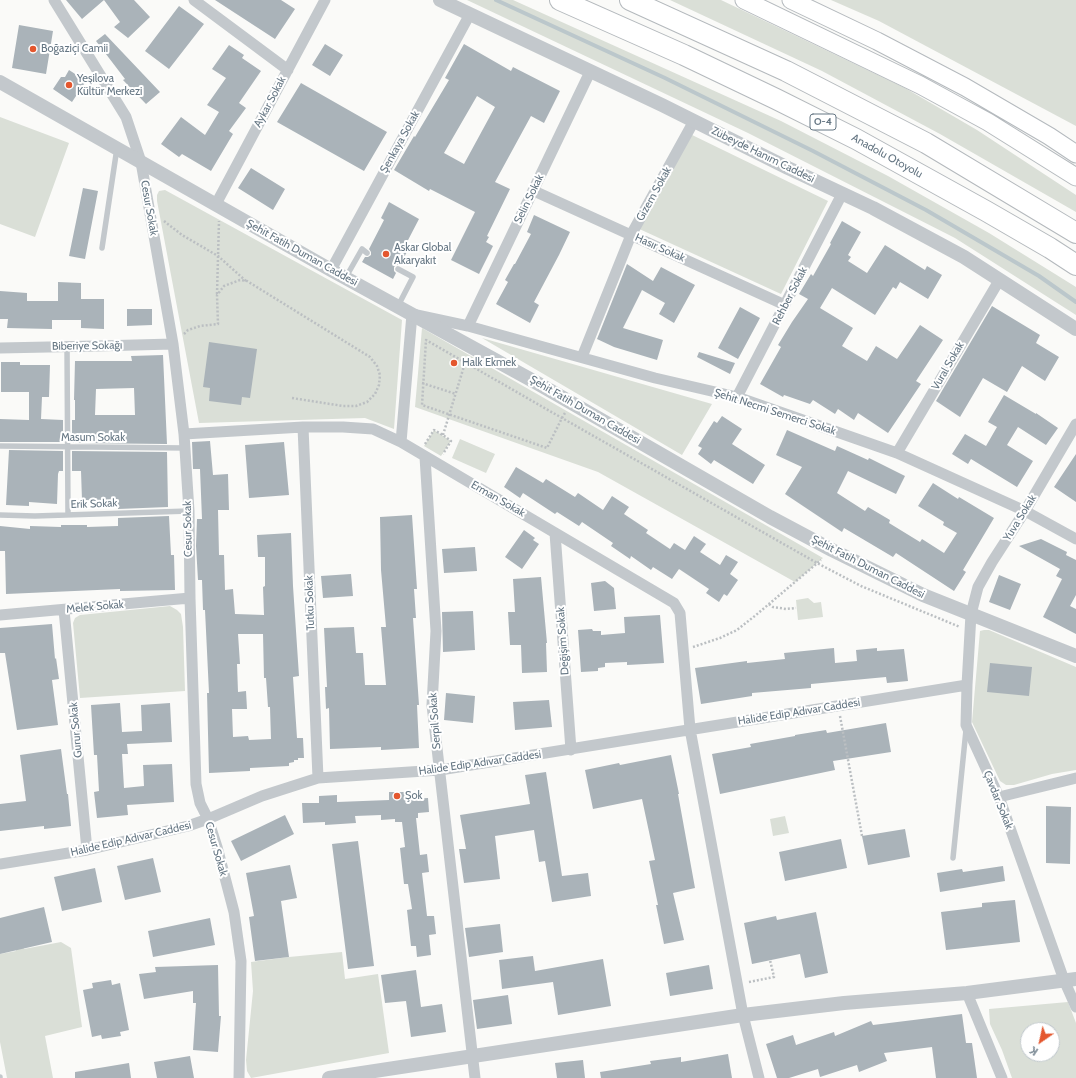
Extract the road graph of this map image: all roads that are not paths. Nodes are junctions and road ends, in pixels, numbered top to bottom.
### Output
1 (194, 0) edge
2 (325, 0) edge
3 (440, 0) edge
4 (560, 0) edge
5 (630, 0) edge
6 (744, 0) edge
7 (790, 0) edge
8 (56, 1) edge
9 (470, 14) junction
10 (288, 70) junction
11 (590, 72) junction
12 (0, 82) edge
13 (694, 122) junction
14 (117, 148) junction
15 (1076, 154) edge
16 (141, 162) junction
17 (1072, 175) edge
18 (534, 191) junction
19 (842, 194) junction
20 (218, 205) junction
21 (1076, 233) edge
22 (631, 235) junction
23 (102, 248) dead end
24 (367, 252) dead end
25 (1076, 265) edge
26 (331, 270) junction
27 (398, 270) dead end
28 (346, 278) junction
29 (1000, 279) junction
30 (786, 304) junction
31 (398, 306) junction
32 (412, 314) junction
33 (468, 326) junction
34 (1076, 329) edge
35 (173, 344) junction
36 (67, 346) junction
37 (0, 348) edge
38 (582, 357) junction
39 (737, 397) junction
40 (1076, 424) edge
41 (303, 427) junction
42 (184, 434) junction
43 (401, 442) junction
44 (0, 446) edge
45 (67, 448) junction
46 (185, 448) junction
47 (897, 453) junction
48 (422, 455) junction
49 (189, 511) junction
50 (1025, 511) junction
51 (0, 515) edge
52 (68, 515) junction
53 (556, 533) junction
54 (1076, 539) edge
55 (190, 598) junction
56 (64, 610) junction
57 (971, 614) junction
58 (0, 615) edge
59 (1076, 656) edge
60 (967, 685) junction
61 (966, 726) junction
62 (690, 729) junction
63 (571, 750) junction
64 (440, 770) junction
65 (318, 778) junction
66 (1076, 778) edge
67 (999, 797) junction
68 (208, 820) junction
69 (87, 850) junction
70 (953, 858) dead end
71 (0, 864) edge
72 (1070, 980) edge
73 (967, 993) junction
74 (1076, 1007) edge
75 (743, 1015) junction
76 (472, 1056) junction
77 (239, 1078) edge
78 (329, 1078) edge
79 (475, 1078) edge
80 (759, 1078) edge
81 (1002, 1078) edge

1 - 10 street
2 - 10 street, Aykar Sokak
3 - 9 street, Zübeyde Hanım Caddesi
4 - 25 highway, Anadolu Otoyolu / O-4
5 - 21 highway, O-4
6 - 17 main road
7 - 15 main road
8 - 16 street, Cesur Sokak
9 - 11 street, Zübeyde Hanım Caddesi
9 - 26 street, Şenkaya Sokak
10 - 20 street, Aykar Sokak
11 - 13 street, Zübeyde Hanım Caddesi
11 - 18 street, Selin Sokak
12 - 14 street, Şehit Fatih Duman Caddesi
13 - 19 street, Zübeyde Hanım Caddesi
13 - 22 street, Gizem Sokak
14 - 16 street, Şehit Fatih Duman Caddesi
14 - 23 lane
16 - 20 street, Şehit Fatih Duman Caddesi
16 - 35 street, Cesur Sokak
18 - 22 street, Hasır Sokak
18 - 33 street, Selin Sokak
19 - 29 street, Zübeyde Hanım Caddesi
19 - 30 street, Rehber Sokak
20 - 26 street, Şehit Fatih Duman Caddesi
22 - 30 street, Hasır Sokak
22 - 38 street, Gizem Sokak
24 - 28 lane
26 - 28 street, Şehit Fatih Duman Caddesi
27 - 31 lane
28 - 31 street, Şehit Fatih Duman Caddesi
29 - 34 street, Zübeyde Hanım Caddesi
29 - 47 street, Vural Sokak
30 - 39 street, Rehber Sokak
31 - 32 street, Şehit Fatih Duman Caddesi
32 - 33 street, Şehit Necmi Semerci Sokak
32 - 43 street
32 - 57 street, Şehit Fatih Duman Caddesi
33 - 38 street, Şehit Necmi Semerci Sokak
35 - 36 street, Biberiye Sokağı
35 - 42 street, Cesur Sokak
36 - 37 street, Biberiye Sokağı
36 - 45 lane
38 - 39 street, Şehit Necmi Semerci Sokak
39 - 47 street, Şehit Necmi Semerci Sokak
40 - 50 street, Yuva Sokak
41 - 42 street, Erman Sokak
41 - 43 street, Erman Sokak
41 - 65 street, Tutku Sokak
42 - 46 street, Cesur Sokak
43 - 48 street, Erman Sokak
44 - 45 lane, Masum Sokak
45 - 46 lane, Masum Sokak
45 - 52 lane
46 - 49 street, Cesur Sokak
47 - 50 street, Şehit Necmi Semerci Sokak
48 - 53 street, Erman Sokak
48 - 64 street, Serpil Sokak
49 - 52 lane, Erik Sokak
49 - 55 street, Cesur Sokak
50 - 54 street, Şehit Necmi Semerci Sokak
50 - 57 street, Yuva Sokak
51 - 52 lane, Erik Sokak
53 - 62 street, Erman Sokak
53 - 63 street, Değişim Sokak
55 - 56 street, Melek Sokak
55 - 68 street, Cesur Sokak
56 - 58 street, Melek Sokak
56 - 69 street, Gurur Sokak
57 - 59 street, Şehit Fatih Duman Caddesi
57 - 60 street, Çavdar Sokak
60 - 61 street, Çavdar Sokak
60 - 62 street, Halide Edip Adıvar Caddesi
61 - 67 street, Çavdar Sokak
61 - 70 lane
62 - 63 street, Halide Edip Adıvar Caddesi
62 - 75 street, Erman Sokak
63 - 64 street, Halide Edip Adıvar Caddesi
64 - 65 street, Halide Edip Adıvar Caddesi
64 - 76 street, Serpil Sokak
65 - 68 street, Halide Edip Adıvar Caddesi
66 - 67 street
67 - 72 street, Çavdar Sokak
68 - 69 street, Halide Edip Adıvar Caddesi
68 - 77 street, Cesur Sokak
69 - 71 street, Halide Edip Adıvar Caddesi
72 - 73 street
72 - 74 street, Çavdar Sokak
73 - 75 street
73 - 81 street
75 - 76 street
75 - 80 street, Erman Sokak
76 - 78 street
76 - 79 street, Serpil Sokak

